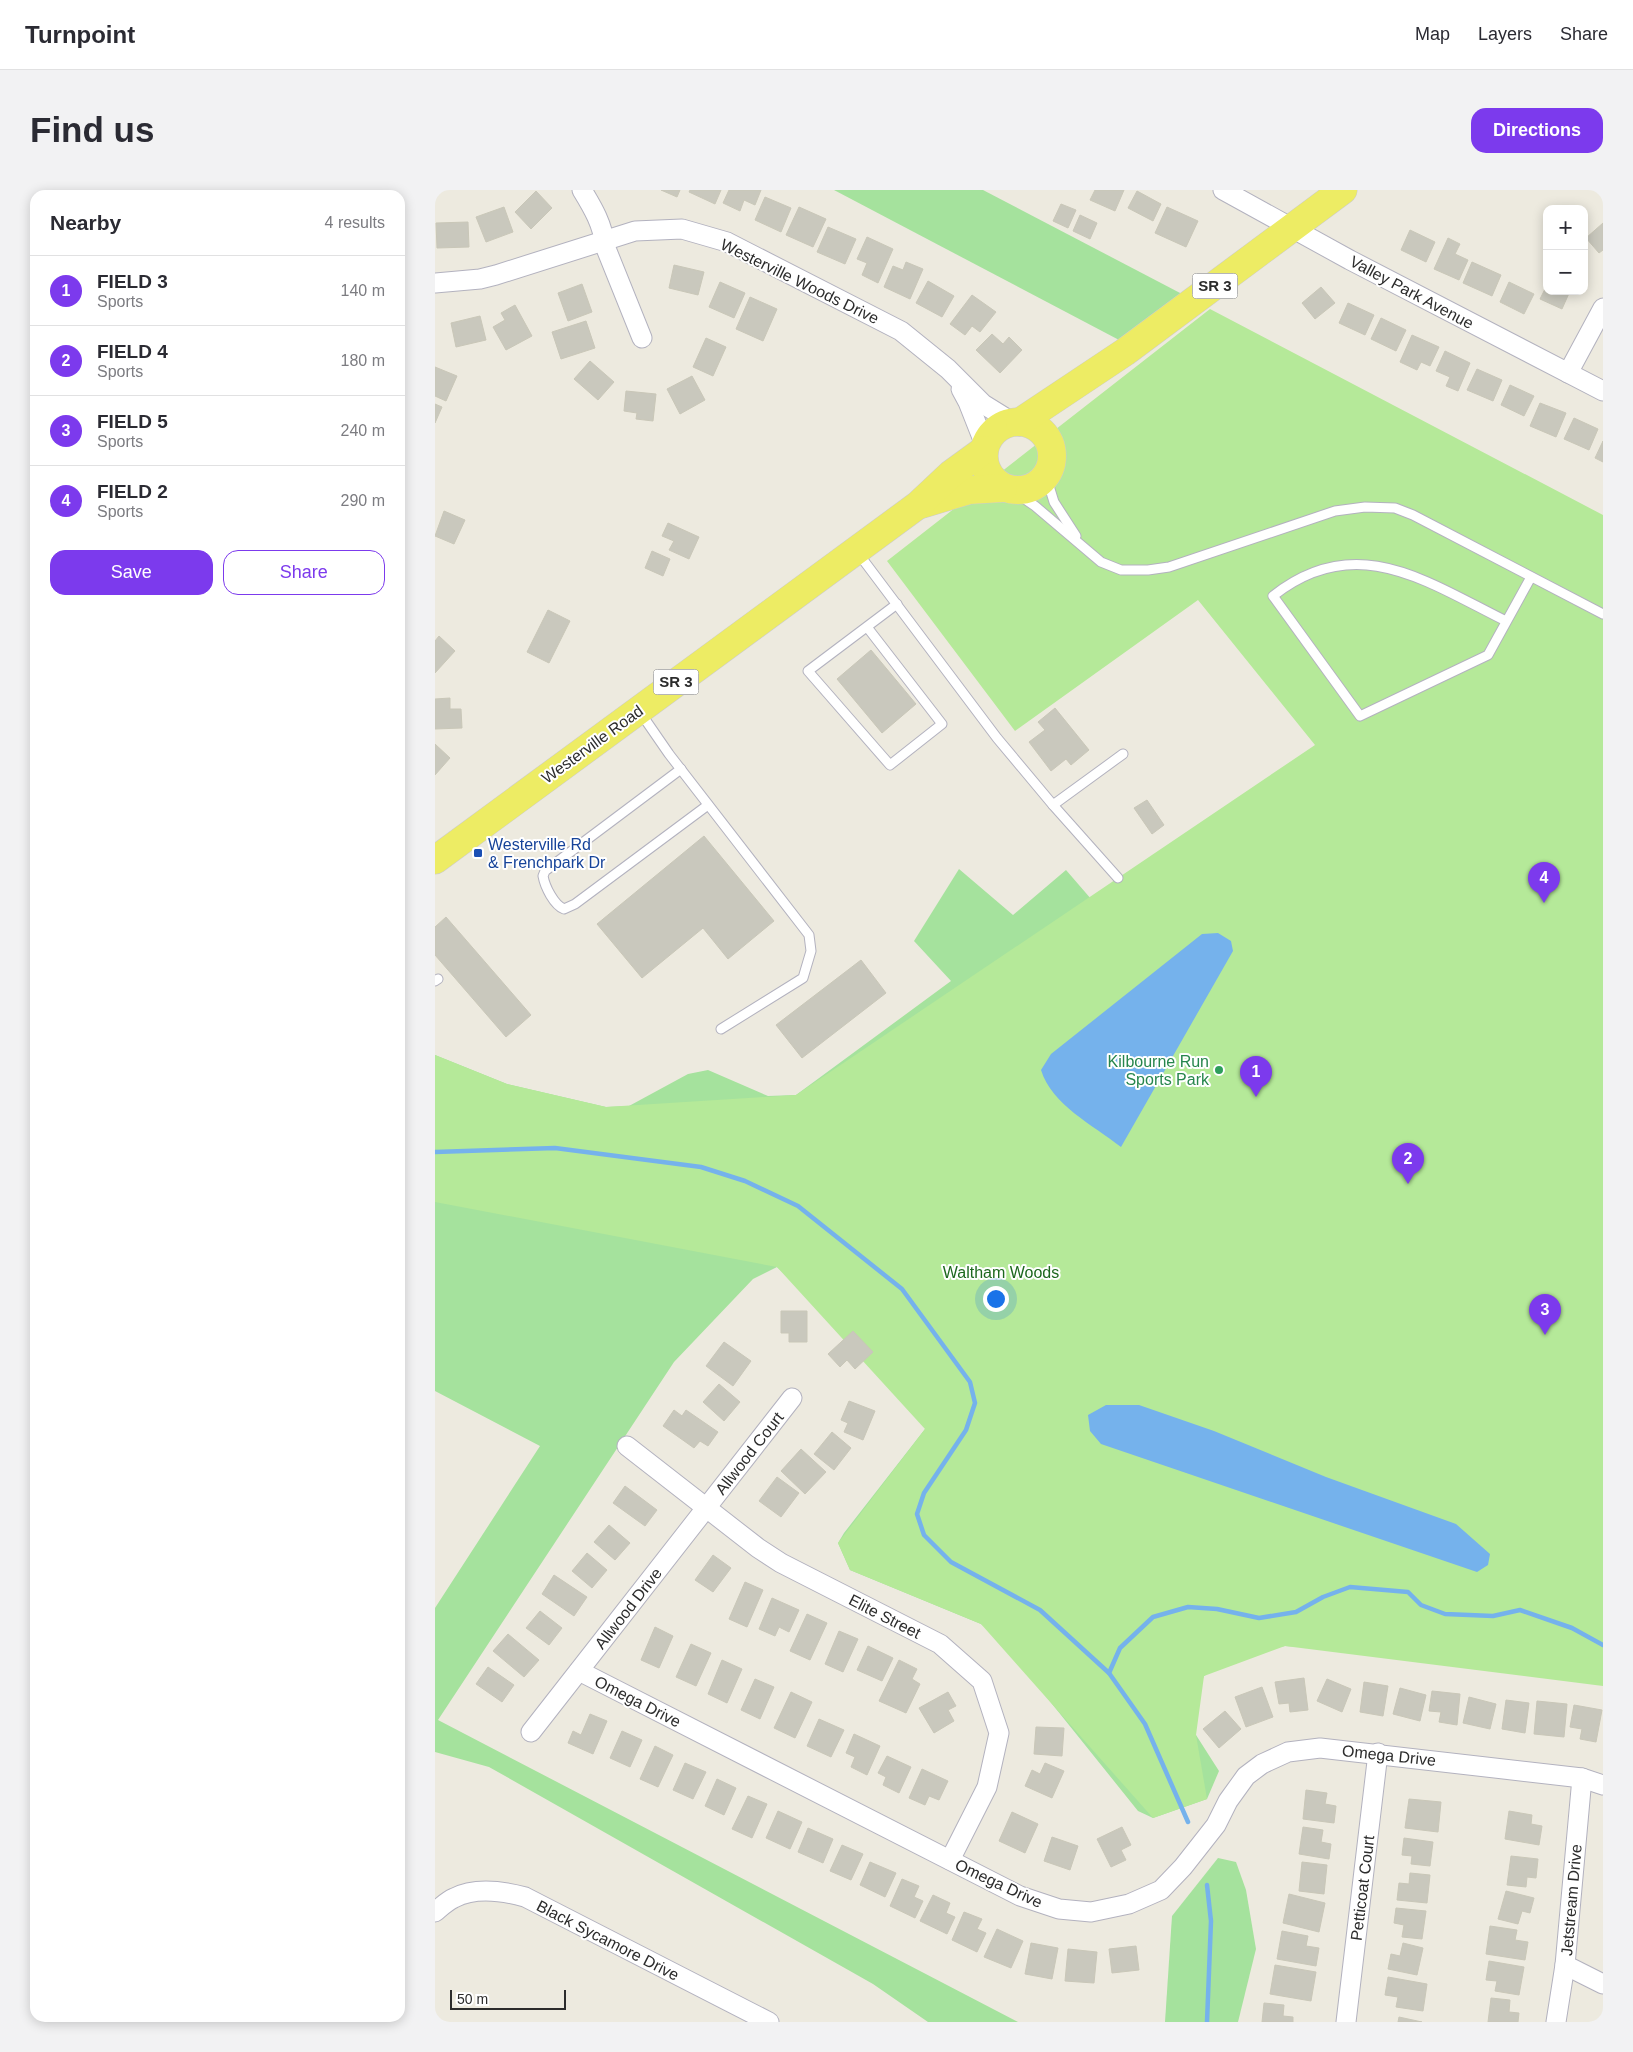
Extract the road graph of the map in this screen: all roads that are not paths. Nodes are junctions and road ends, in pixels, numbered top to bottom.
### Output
1 (581, 190) edge
2 (1223, 190) edge
3 (1343, 190) edge
4 (1293, 228) junction
5 (605, 241) junction
6 (435, 283) edge
7 (1603, 308) edge
8 (642, 338) dead end
9 (949, 369) junction
10 (1568, 373) junction
11 (1085, 380) junction
12 (1603, 391) edge
13 (1016, 422) junction
14 (984, 447) junction
15 (1052, 450) junction
16 (1046, 476) junction
17 (1008, 489) junction
18 (918, 505) junction
19 (1082, 544) junction
20 (856, 551) junction
21 (1531, 577) junction
22 (897, 604) junction
23 (1603, 614) edge
24 (1507, 621) junction
25 (867, 627) junction
26 (638, 710) junction
27 (1123, 754) dead end
28 (681, 770) junction
29 (1053, 804) junction
30 (708, 805) junction
31 (435, 860) edge
32 (1118, 878) dead end
33 (721, 1029) dead end
34 (792, 1398) dead end
35 (627, 1446) dead end
36 (706, 1508) junction
37 (579, 1671) junction
38 (531, 1732) dead end
39 (1379, 1753) junction
40 (1583, 1778) junction
41 (1603, 1785) edge
42 (950, 1860) junction
43 (438, 1909) edge
44 (1565, 1965) junction
45 (1603, 1984) edge
46 (769, 2022) edge
47 (1346, 2022) edge
48 (1556, 2022) edge

1 - 5 street
2 - 4 street, Valley Park Avenue
3 - 4 main road, Westerville Road / SR 3
4 - 10 street, Valley Park Avenue
4 - 11 main road, Westerville Road / SR 3
5 - 6 street, Westerville Woods Drive
5 - 8 street
5 - 9 street, Westerville Woods Drive
7 - 10 street
9 - 13 street, Westerville Woods Drive
9 - 14 street, Westerville Woods Drive
10 - 12 street, Valley Park Avenue
11 - 13 main road, Westerville Road / SR 3
11 - 15 main road, Westerville Road / SR 3
13 - 14 main road, Westerville Road / SR 3
13 - 15 main road
14 - 17 main road
14 - 18 main road, Westerville Road / SR 3
15 - 16 main road, Westerville Road / SR 3
16 - 17 main road, Westerville Road / SR 3
16 - 19 lane
17 - 18 main road, Westerville Road / SR 3
17 - 19 lane
18 - 20 main road, Westerville Road / SR 3
19 - 21 lane
20 - 22 lane
20 - 26 main road, Westerville Road / SR 3
21 - 23 lane
21 - 24 lane
22 - 25 lane
22 - 29 lane
24 - 24 lane
25 - 25 lane
26 - 28 lane
26 - 31 main road, Westerville Road / SR 3
27 - 29 lane
28 - 30 lane
28 - 30 lane
29 - 32 lane
30 - 33 lane
34 - 36 street, Allwood Court
35 - 36 street, Elite Street
36 - 37 street, Allwood Drive
36 - 42 street, Elite Street
37 - 38 street, Allwood Drive
37 - 42 street, Omega Drive
39 - 40 street, Omega Drive
39 - 42 street, Omega Drive
39 - 47 street, Petticoat Court
40 - 41 street, Omega Drive
40 - 44 street, Jetstream Drive
43 - 46 street, Black Sycamore Drive
44 - 45 street
44 - 48 street, Jetstream Drive

